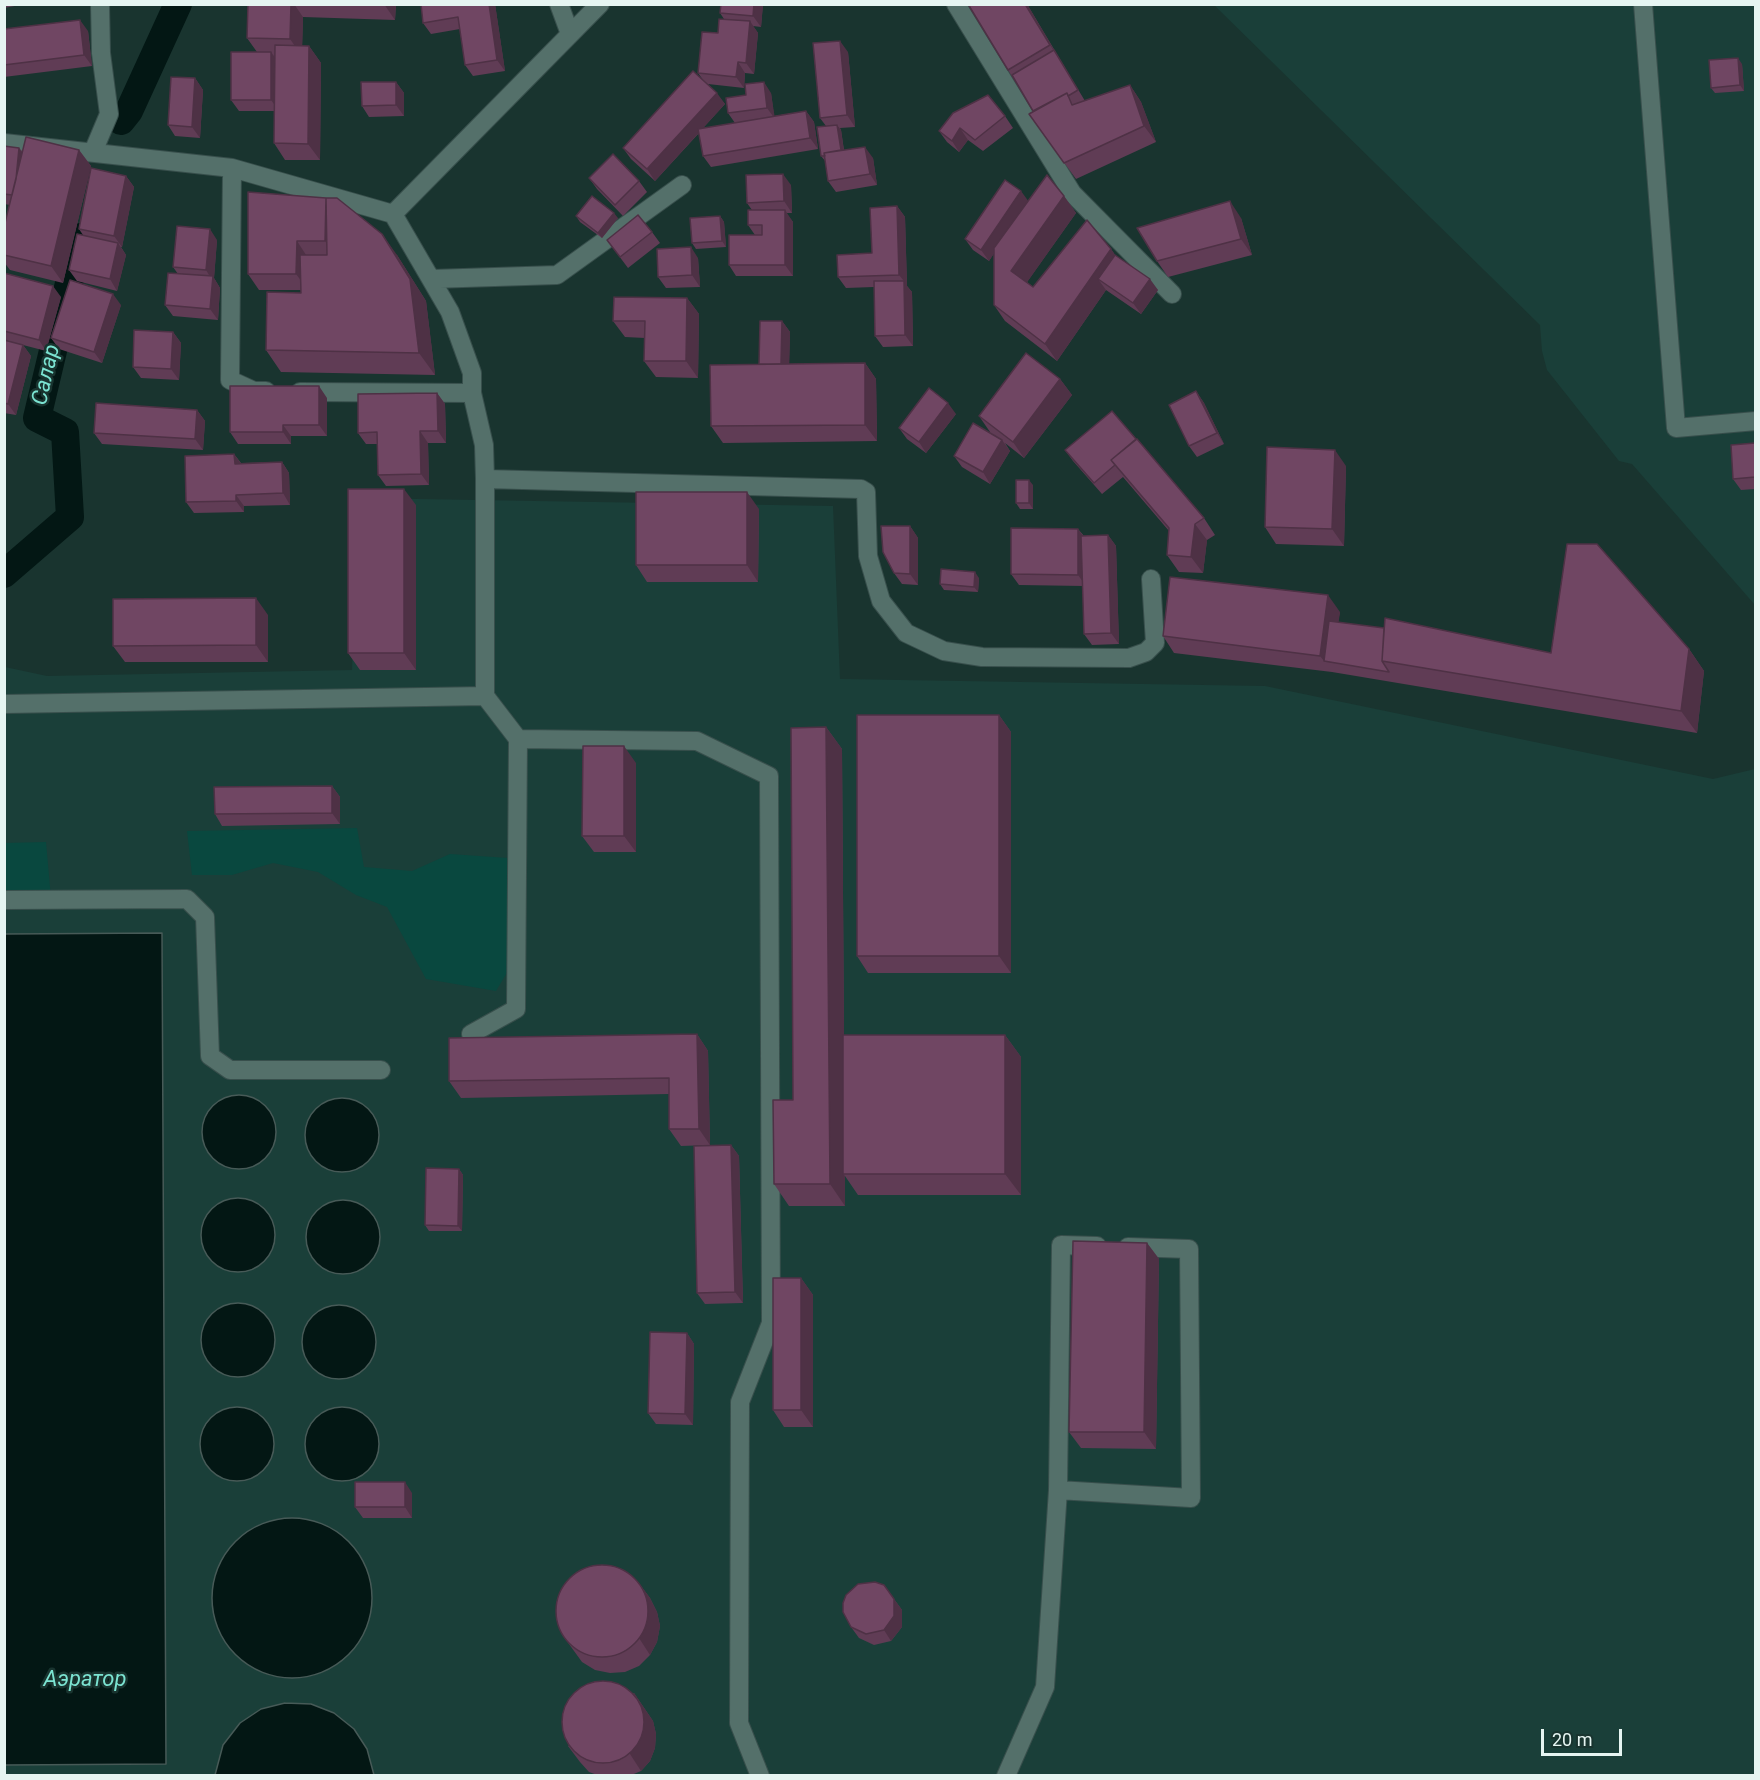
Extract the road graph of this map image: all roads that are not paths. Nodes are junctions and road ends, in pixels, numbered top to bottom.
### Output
1 (100, 4) edge
2 (559, 4) edge
3 (600, 4) edge
4 (956, 4) edge
5 (1643, 4) edge
6 (570, 34) junction
7 (4, 143) edge
8 (93, 152) junction
9 (232, 168) junction
10 (682, 184) dead end
11 (393, 213) junction
12 (432, 279) junction
13 (1172, 294) dead end
14 (472, 393) junction
15 (1755, 421) edge
16 (485, 479) junction
17 (1151, 579) dead end
18 (485, 696) junction
19 (4, 704) edge
20 (518, 739) junction
21 (4, 900) edge
22 (471, 1034) dead end
23 (381, 1070) dead end
24 (1058, 1490) junction
25 (760, 1776) edge
26 (1006, 1776) edge

1 - 8 street
2 - 6 street
3 - 6 street
4 - 13 street
5 - 15 street
6 - 11 street
7 - 8 street
8 - 9 street
9 - 11 street
9 - 14 street
10 - 12 street
11 - 12 street
12 - 14 street
14 - 16 street
16 - 17 street
16 - 18 street
18 - 19 street
18 - 20 street
20 - 22 street
20 - 25 street
21 - 23 street
24 - 24 street
24 - 26 street

